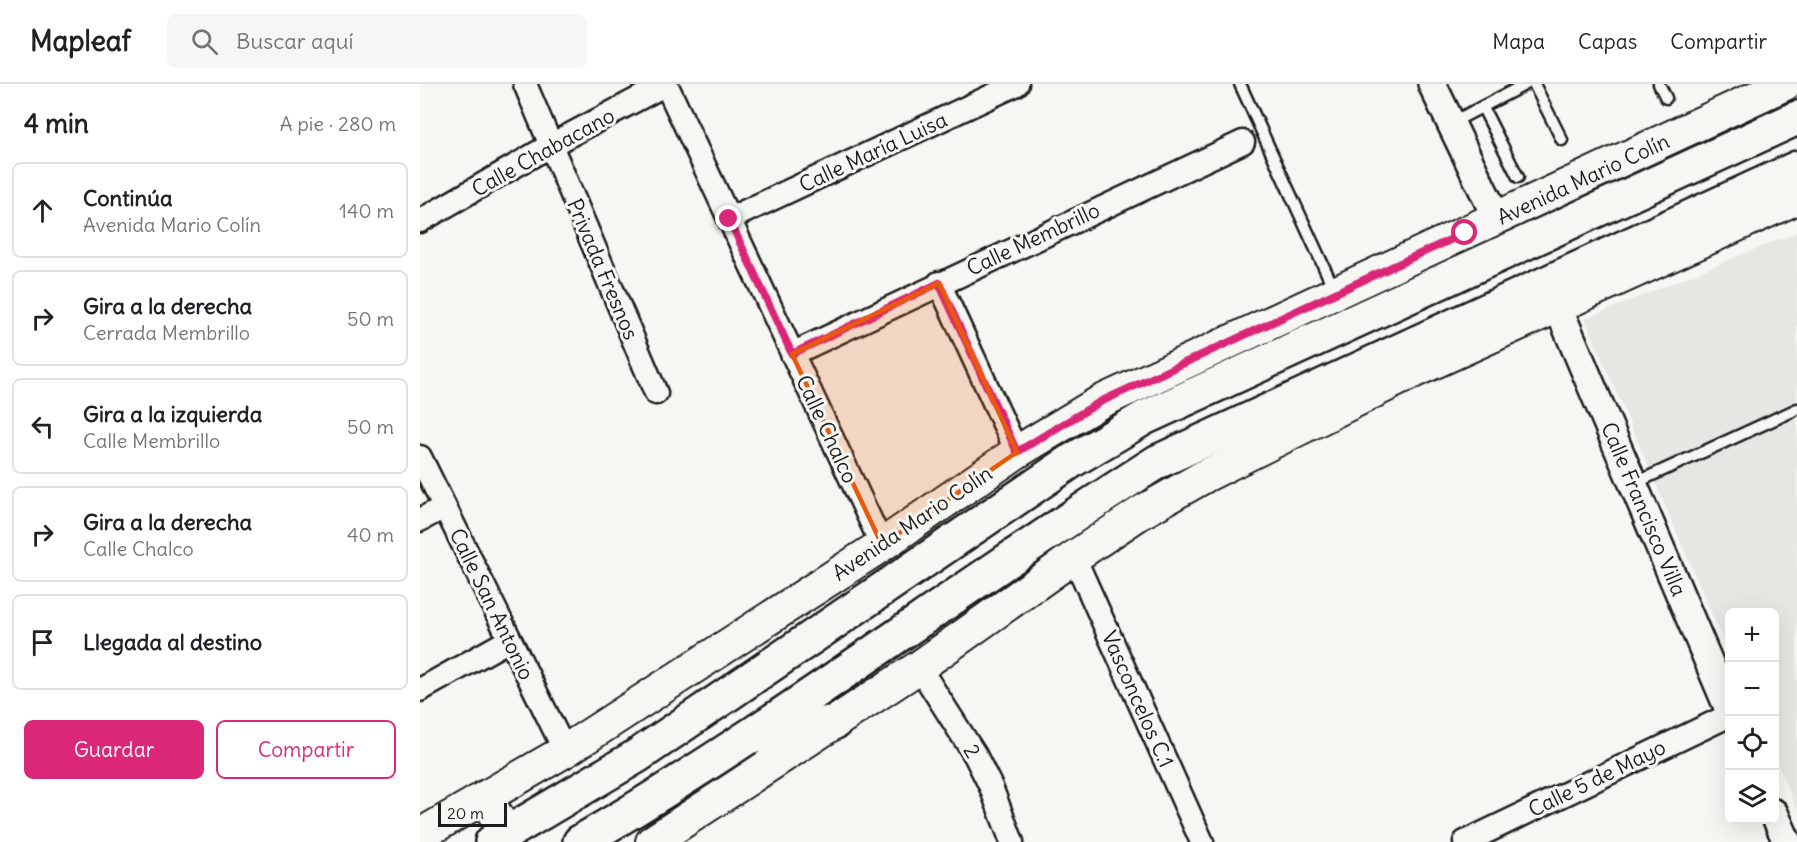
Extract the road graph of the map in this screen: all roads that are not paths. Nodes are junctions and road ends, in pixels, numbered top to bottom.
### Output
1 (525, 84) edge
2 (666, 84) edge
3 (1017, 84) edge
4 (1240, 84) edge
5 (1432, 84) edge
6 (1526, 84) edge
7 (1534, 84) edge
8 (1659, 84) edge
9 (1775, 87) edge
10 (1666, 98) dead end
11 (1483, 108) junction
12 (1797, 117) edge
13 (1450, 123) junction
14 (1562, 140) dead end
15 (1244, 142) dead end
16 (551, 145) junction
17 (1797, 168) edge
18 (1518, 177) dead end
19 (1797, 198) edge
20 (729, 219) junction
21 (1497, 219) junction
22 (420, 221) edge
23 (939, 283) junction
24 (1342, 307) junction
25 (1558, 307) junction
26 (792, 354) junction
27 (656, 393) dead end
28 (1797, 410) edge
29 (1017, 452) junction
30 (420, 457) edge
31 (1633, 484) junction
32 (444, 507) junction
33 (420, 520) edge
34 (882, 544) junction
35 (1074, 557) junction
36 (509, 640) junction
37 (919, 667) junction
38 (420, 690) edge
39 (1725, 701) edge
40 (1725, 715) edge
41 (836, 722) junction
42 (749, 738) junction
43 (565, 751) junction
44 (486, 797) junction
45 (420, 835) edge
46 (499, 838) edge
47 (660, 840) edge
48 (580, 842) edge
49 (1012, 842) edge
50 (1202, 842) edge
51 (1465, 842) edge

1 - 16 street, Privada Fresnos
2 - 16 street, Calle Chabacano
2 - 20 street, Calle Chalco
3 - 20 street, Calle María Luisa
4 - 24 lane
5 - 13 street
6 - 11 lane
7 - 14 lane
8 - 10 lane
9 - 21 main road, Avenida Mario Colín
11 - 13 lane
11 - 18 lane
12 - 24 main road, Avenida Mario Colín
13 - 21 street
15 - 23 street, Calle Membrillo
16 - 22 street, Calle Chabacano
16 - 27 street, Privada Fresnos
17 - 42 main road
19 - 25 main road
20 - 26 street, Calle Chalco
21 - 24 main road, Avenida Mario Colín
23 - 26 street, Calle Membrillo
23 - 29 street
24 - 29 main road, Avenida Mario Colín
24 - 46 main road, Avenida Mario Colín
25 - 31 street, Calle Francisco Villa
25 - 35 main road
26 - 34 street, Calle Chalco
28 - 31 lane
29 - 34 main road, Avenida Mario Colín
30 - 32 street, Calle San Antonio
31 - 39 street, Calle Francisco Villa
32 - 33 street
32 - 36 street, Calle San Antonio
34 - 43 main road, Avenida Mario Colín
35 - 37 main road
35 - 50 street, Vasconcelos C.1
36 - 38 street
36 - 43 street, Calle San Antonio
37 - 41 main road
37 - 49 street, 2
40 - 51 street, Calle 5 de Mayo
41 - 42 main road
41 - 47 main road
42 - 48 main road
43 - 44 main road, Avenida Mario Colín
44 - 45 main road, Avenida Mario Colín
44 - 46 main road

